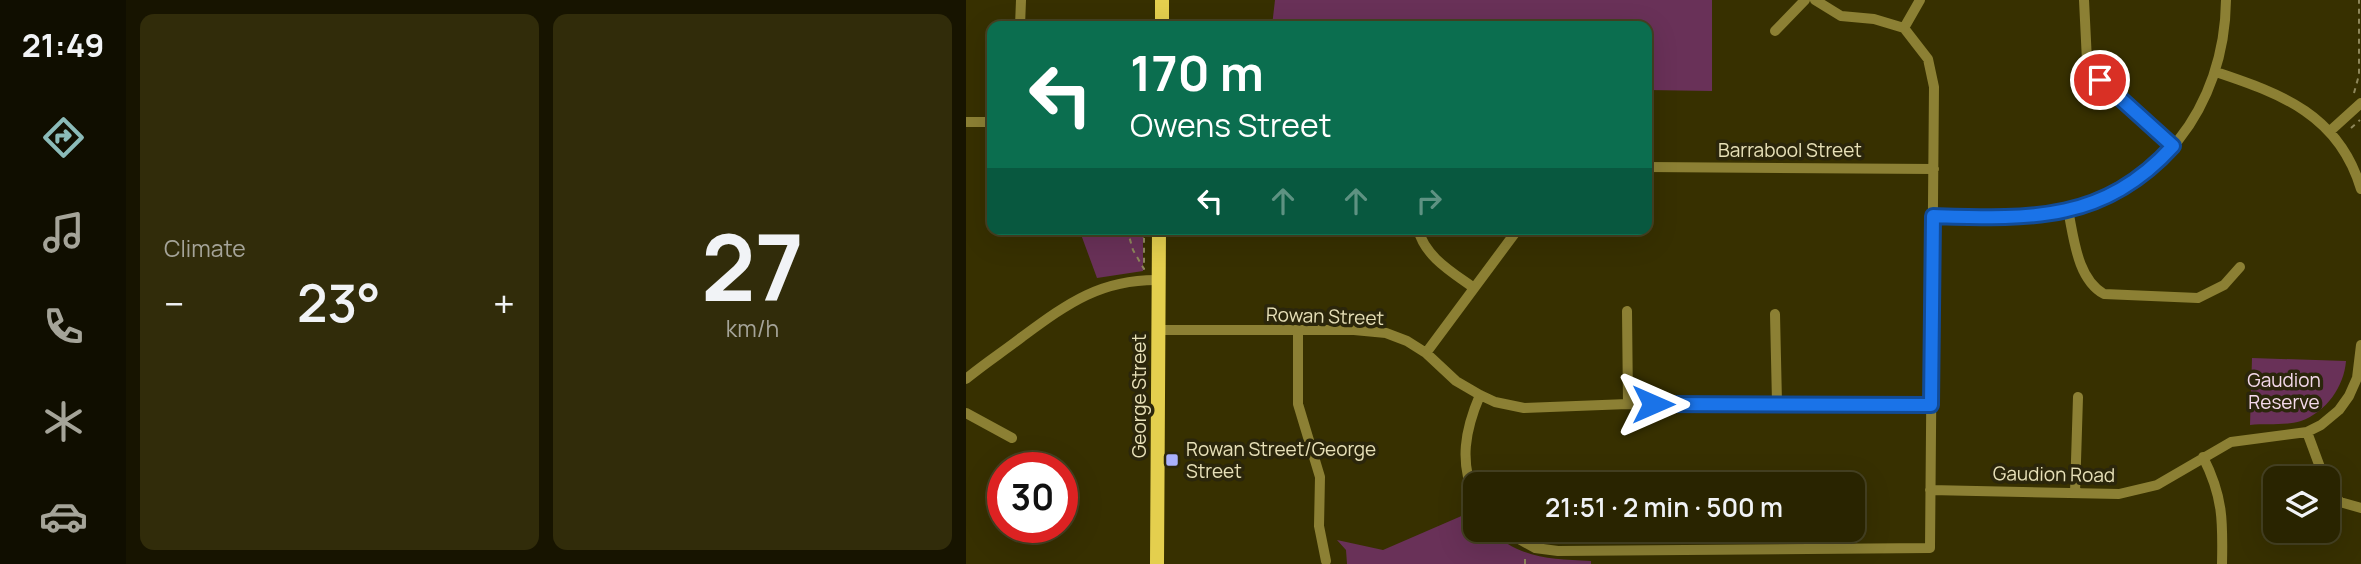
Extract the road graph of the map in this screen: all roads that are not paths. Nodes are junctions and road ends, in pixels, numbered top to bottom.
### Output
1 (1021, 0) edge
2 (1162, 0) edge
3 (1805, 0) edge
4 (1815, 0) edge
5 (1920, 0) edge
6 (2084, 0) edge
7 (2226, 0) edge
8 (1020, 21) edge
9 (1162, 21) edge
10 (1904, 28) junction
11 (1775, 31) dead end
12 (2216, 72) junction
13 (2356, 101) edge
14 (966, 122) edge
15 (987, 122) edge
16 (2333, 129) junction
17 (2173, 146) junction
18 (1652, 167) edge
19 (1934, 169) junction
20 (2361, 190) edge
21 (2068, 211) junction
22 (1933, 216) junction
23 (1159, 235) edge
24 (1419, 235) edge
25 (1514, 235) edge
26 (2241, 267) dead end
27 (1159, 284) junction
28 (1474, 288) junction
29 (1627, 311) dead end
30 (1775, 314) dead end
31 (1158, 330) junction
32 (1298, 331) junction
33 (2361, 345) edge
34 (1426, 353) junction
35 (966, 379) edge
36 (1480, 395) junction
37 (2078, 397) dead end
38 (1777, 403) junction
39 (1628, 404) junction
40 (1931, 405) junction
41 (966, 413) edge
42 (2307, 432) junction
43 (1012, 438) dead end
44 (2203, 457) junction
45 (2320, 466) edge
46 (1467, 472) edge
47 (1930, 490) junction
48 (2076, 493) junction
49 (2340, 502) edge
50 (2361, 508) edge
51 (1524, 542) edge
52 (1326, 561) dead end
53 (1157, 564) edge
54 (2222, 564) edge

1 - 8 street
2 - 9 main road
3 - 11 street
4 - 10 street
5 - 10 street
6 - 17 street
7 - 12 street
10 - 19 street
12 - 16 street
12 - 17 street
13 - 16 street
14 - 15 street
16 - 20 street
17 - 21 street
18 - 19 street, Barrabool Street
19 - 22 street
21 - 22 street
21 - 26 street
22 - 40 street
23 - 27 main road, George Street
24 - 28 street
25 - 28 street
27 - 31 main road, George Street
27 - 35 street
28 - 34 street
29 - 39 street
30 - 38 street
31 - 32 street, Rowan Street
31 - 53 main road, George Street
32 - 34 street, Rowan Street
32 - 52 street
33 - 42 street, Gaudion Road
34 - 36 street, Rowan Street
36 - 39 street, Rowan Street
36 - 46 street
37 - 48 street
38 - 39 street, Rowan Street
38 - 40 street, Rowan Street
40 - 47 street
41 - 43 street
42 - 44 street, Gaudion Road
42 - 45 street
44 - 48 street, Gaudion Road
44 - 54 street
47 - 48 street, Gaudion Road
47 - 51 street
49 - 50 street

